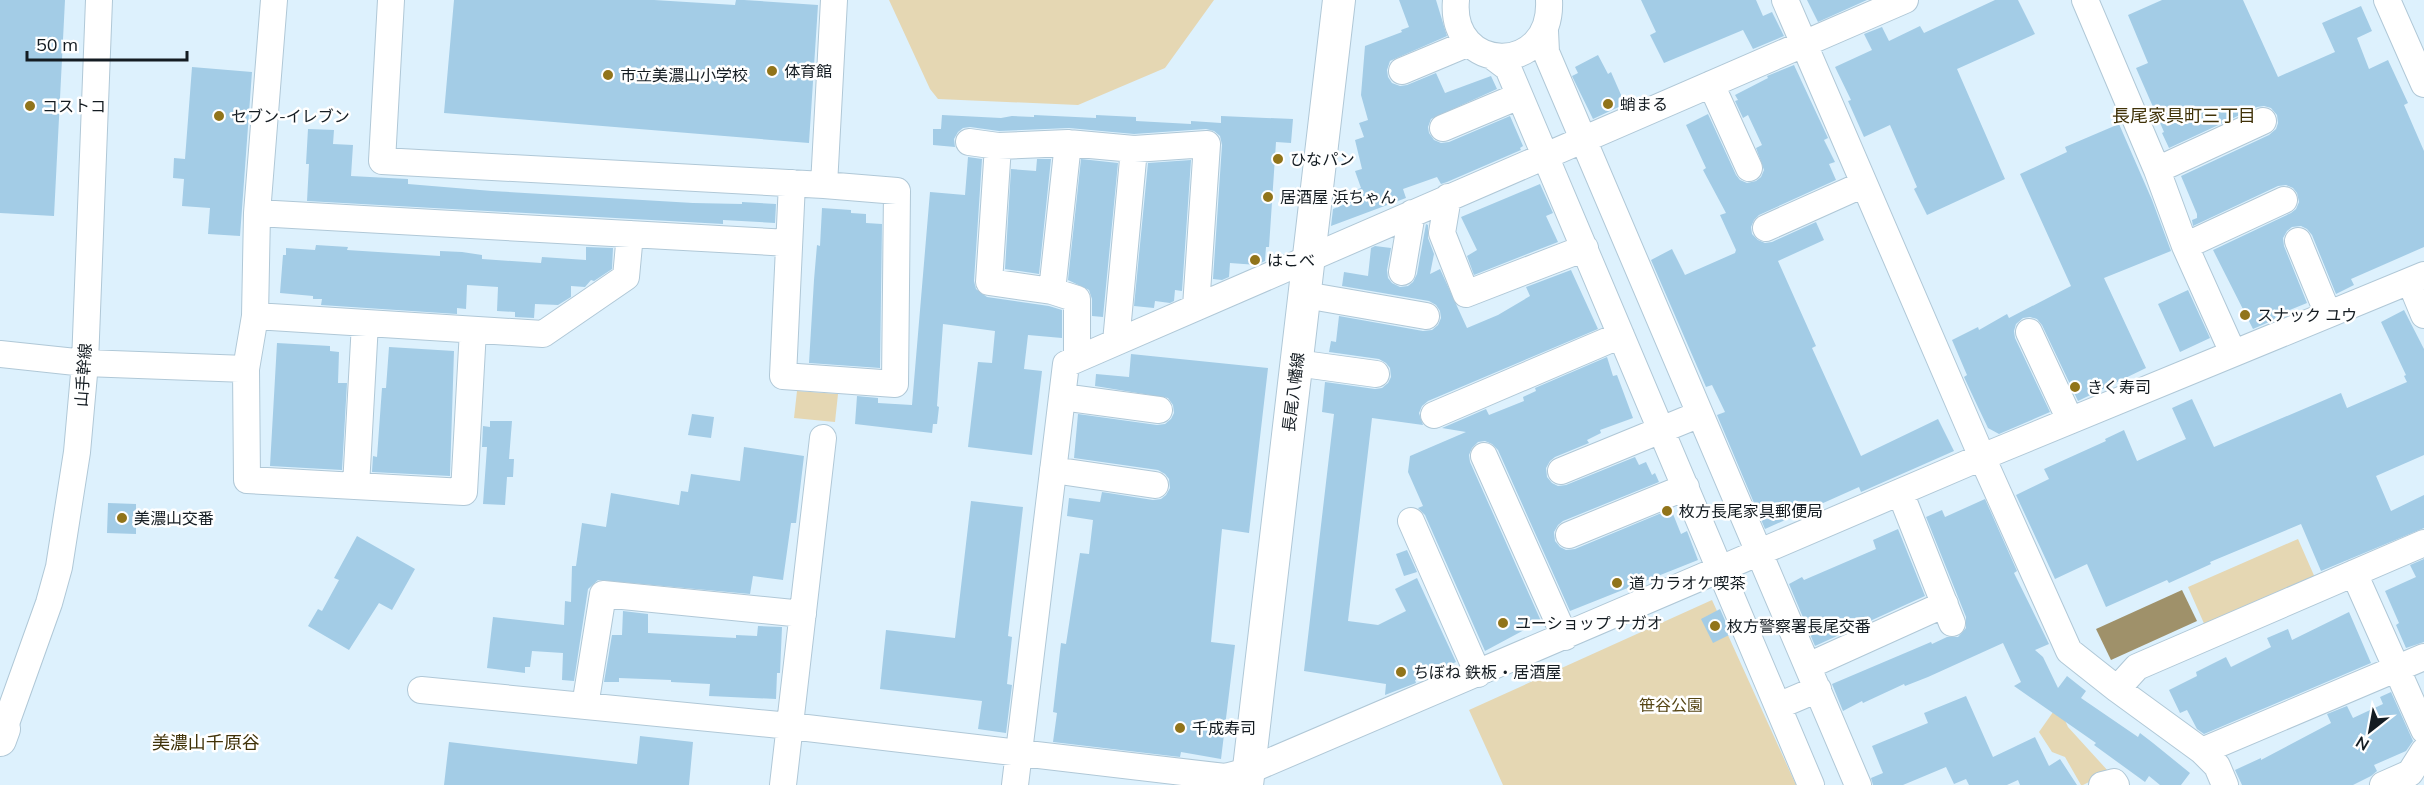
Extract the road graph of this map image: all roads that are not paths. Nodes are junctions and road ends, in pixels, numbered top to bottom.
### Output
1 (99, 0) edge
2 (274, 0) edge
3 (391, 0) edge
4 (834, 0) edge
5 (1339, 0) edge
6 (1456, 0) edge
7 (1549, 0) edge
8 (1785, 0) edge
9 (2085, 0) edge
10 (2387, 0) edge
11 (1900, 1) edge
12 (1545, 31) junction
13 (1469, 43) junction
14 (1804, 44) junction
15 (1492, 56) junction
16 (1402, 71) dead end
17 (1711, 84) junction
18 (2424, 84) edge
19 (1519, 96) junction
20 (2263, 121) dead end
21 (1443, 128) dead end
22 (1583, 139) junction
23 (969, 142) dead end
24 (1068, 143) junction
25 (998, 146) junction
26 (1134, 149) junction
27 (1545, 155) junction
28 (1749, 168) dead end
29 (2157, 170) junction
30 (792, 183) junction
31 (1864, 184) junction
32 (824, 185) junction
33 (1448, 197) junction
34 (2284, 200) dead end
35 (257, 213) junction
36 (1412, 213) junction
37 (1766, 228) dead end
38 (630, 234) junction
39 (2298, 242) dead end
40 (789, 243) junction
41 (2185, 246) junction
42 (1585, 248) junction
43 (1308, 258) junction
44 (1402, 272) dead end
45 (1641, 274) junction
46 (2417, 278) edge
47 (1602, 290) junction
48 (1052, 291) junction
49 (1305, 295) junction
50 (1196, 307) junction
51 (2328, 314) junction
52 (2424, 315) edge
53 (255, 316) junction
54 (1426, 316) dead end
55 (365, 323) junction
56 (473, 330) junction
57 (2029, 332) dead end
58 (1621, 335) junction
59 (1116, 342) junction
60 (2233, 353) junction
61 (0, 354) edge
62 (1071, 362) junction
63 (85, 363) junction
64 (1296, 363) junction
65 (246, 369) junction
66 (1376, 374) dead end
67 (1062, 397) junction
68 (1159, 410) dead end
69 (1700, 414) junction
70 (1434, 415) dead end
71 (2070, 420) junction
72 (1661, 429) junction
73 (823, 438) dead end
74 (1484, 456) dead end
75 (1982, 457) junction
76 (1053, 470) junction
77 (1561, 471) dead end
78 (1155, 485) dead end
79 (356, 486) junction
80 (1686, 487) junction
81 (1900, 492) junction
82 (1411, 520) dead end
83 (1569, 535) dead end
84 (2424, 543) edge
85 (1760, 553) junction
86 (1721, 570) junction
87 (2354, 573) junction
88 (803, 614) junction
89 (1565, 637) junction
90 (2424, 657) edge
91 (1808, 666) junction
92 (2397, 669) junction
93 (1478, 674) junction
94 (1818, 689) junction
95 (2116, 689) junction
96 (421, 690) dead end
97 (1778, 705) junction
98 (585, 706) junction
99 (790, 726) junction
100 (2424, 730) edge
101 (1, 732) edge
102 (2202, 751) junction
103 (2424, 751) edge
104 (1018, 754) junction
105 (1248, 778) edge
106 (783, 785) edge
107 (1015, 785) edge
108 (1812, 785) edge
109 (1858, 785) edge
110 (2102, 785) edge
111 (2116, 785) edge
112 (2225, 785) edge
113 (2383, 785) edge

1 - 63 street, 山手幹線
2 - 35 street
3 - 30 street
4 - 32 street
5 - 43 main road, 長尾八幡線
6 - 13 street
7 - 12 street
8 - 14 street
9 - 29 street
10 - 18 street
11 - 14 street
12 - 15 street
12 - 22 street
13 - 15 street
13 - 16 street
14 - 17 street
14 - 31 street
15 - 19 street
17 - 22 street
17 - 28 street
19 - 21 street
19 - 27 street
20 - 29 street
22 - 27 street
22 - 45 street
23 - 25 street
24 - 25 street
24 - 26 street
24 - 48 street
25 - 48 street
26 - 50 street
26 - 59 street
27 - 33 street
27 - 42 street
29 - 41 street
30 - 32 street
30 - 40 street
31 - 37 street
31 - 75 street
32 - 40 street
33 - 36 street
33 - 42 street
34 - 41 street
35 - 38 street
35 - 53 street
36 - 43 street
36 - 44 street
38 - 40 street
38 - 56 street
39 - 51 street
41 - 60 street
42 - 47 street
43 - 49 main road, 長尾八幡線
43 - 50 street
45 - 47 street
45 - 69 street
46 - 51 street
46 - 52 street
47 - 58 street
48 - 62 street
49 - 54 street
49 - 64 main road, 長尾八幡線
50 - 59 street
51 - 60 street
53 - 55 street
53 - 65 street
55 - 56 street
55 - 79 street
56 - 79 street
57 - 71 street
58 - 70 street
58 - 72 street
59 - 62 street
60 - 71 street
61 - 63 street
62 - 67 street
63 - 65 street
63 - 101 street, 山手幹線
64 - 66 street
64 - 105 main road, 長尾八幡線
65 - 79 street
67 - 68 street
67 - 76 street
69 - 72 street
69 - 85 street
71 - 75 street
72 - 77 street
72 - 80 street
73 - 88 street
74 - 89 street
75 - 81 street
75 - 95 street
76 - 78 street
76 - 104 street
80 - 83 street
80 - 86 street
81 - 85 street
81 - 91 street
82 - 93 street
84 - 87 street
85 - 86 street
85 - 91 street
86 - 89 street
86 - 97 street
87 - 92 street
87 - 95 street
88 - 98 street
88 - 99 street
89 - 93 street
90 - 92 street
91 - 94 street
92 - 100 street
92 - 102 street
93 - 105 street
94 - 97 street
94 - 109 street
95 - 102 street
96 - 98 street
97 - 108 street
98 - 99 street
99 - 104 street
99 - 106 street
102 - 112 street
103 - 113 street
104 - 105 street
104 - 107 street
110 - 111 street

